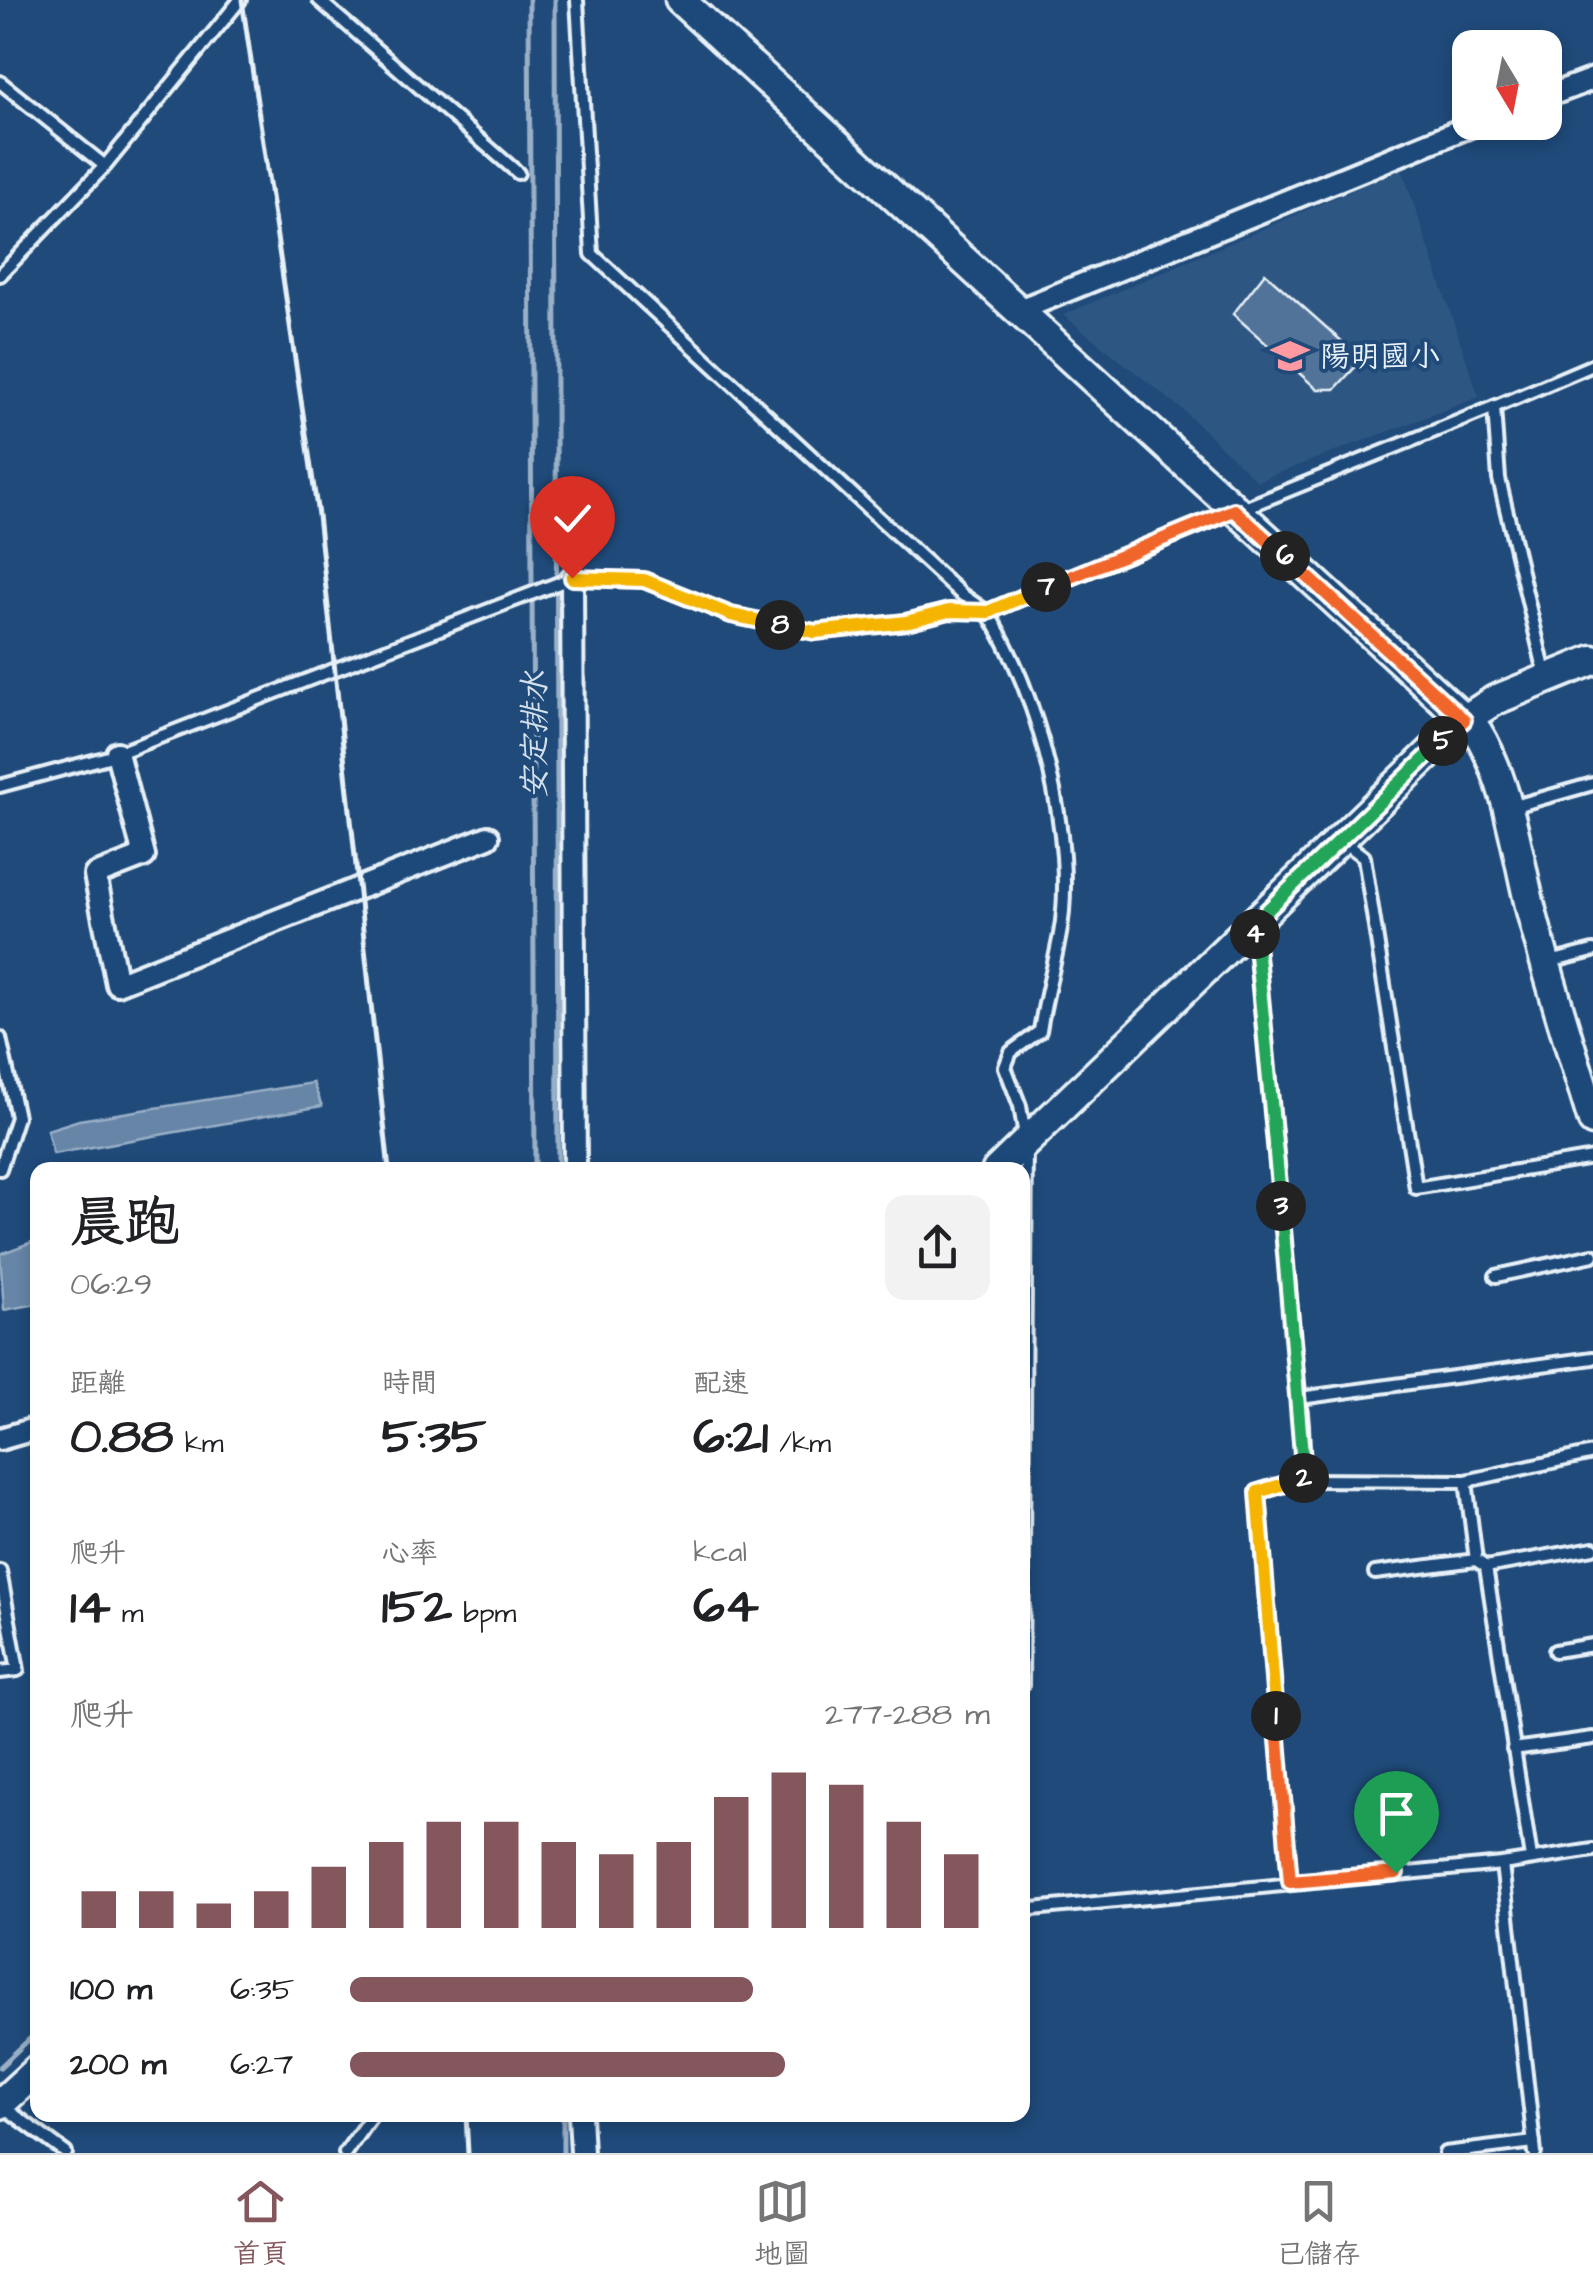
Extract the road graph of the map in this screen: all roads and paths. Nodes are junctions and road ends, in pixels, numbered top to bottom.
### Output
1 (240, 0) edge
2 (319, 0) edge
3 (577, 0) edge
4 (680, 0) edge
5 (1593, 79) edge
6 (0, 82) edge
7 (1562, 91) edge
8 (1452, 133) edge
9 (106, 166) junction
10 (518, 173) dead end
11 (0, 275) edge
12 (1017, 311) junction
13 (1593, 365) edge
14 (1494, 407) junction
15 (1234, 510) junction
16 (562, 582) junction
17 (988, 612) junction
18 (1593, 660) edge
19 (1546, 678) junction
20 (1464, 720) junction
21 (116, 754) junction
22 (1593, 784) edge
23 (0, 786) edge
24 (1506, 809) junction
25 (488, 837) dead end
26 (1340, 839) junction
27 (1254, 923) junction
28 (1593, 951) edge
29 (1545, 963) junction
30 (0, 1038) edge
31 (1593, 1121) edge
32 (1026, 1142) junction
33 (1593, 1158) edge
34 (575, 1162) edge
35 (1005, 1162) edge
36 (1026, 1162) edge
37 (0, 1169) edge
38 (1593, 1255) edge
39 (1496, 1276) dead end
40 (1593, 1358) edge
41 (1300, 1398) junction
42 (30, 1430) edge
43 (0, 1439) edge
44 (1593, 1454) edge
45 (1304, 1480) junction
46 (1466, 1481) junction
47 (1593, 1548) edge
48 (1481, 1563) junction
49 (0, 1571) edge
50 (1376, 1573) dead end
51 (1593, 1645) edge
52 (1555, 1651) dead end
53 (0, 1672) edge
54 (1593, 1738) edge
55 (1513, 1749) junction
56 (1593, 1850) edge
57 (1532, 1858) junction
58 (1502, 1864) junction
59 (1290, 1882) junction
60 (1030, 1909) edge
61 (30, 2076) edge
62 (0, 2104) edge
63 (367, 2122) edge
64 (580, 2122) edge
65 (1535, 2147) edge
66 (66, 2153) edge
67 (344, 2153) edge
68 (582, 2153) edge
69 (1445, 2153) edge

1 - 9 lane
2 - 10 lane
3 - 17 lane
4 - 12 street
5 - 7 street
6 - 9 lane
8 - 12 street
9 - 11 lane
12 - 15 street
13 - 14 lane
14 - 15 lane
14 - 19 lane
15 - 17 lane
15 - 20 street
16 - 17 lane
16 - 21 lane
16 - 34 street
17 - 32 lane
18 - 19 street
19 - 20 street
20 - 24 street
20 - 26 street
21 - 23 lane
21 - 25 street
22 - 24 lane
24 - 29 street
26 - 27 street
26 - 33 lane
27 - 32 street
27 - 41 lane
28 - 29 lane
29 - 31 street
30 - 37 lane
32 - 35 street
32 - 36 lane
38 - 39 lane
40 - 41 lane
41 - 45 lane
42 - 43 street
44 - 46 lane
45 - 46 lane
45 - 59 lane
46 - 48 lane
47 - 48 lane
48 - 50 lane
48 - 55 lane
49 - 53 lane
51 - 52 lane
54 - 55 lane
55 - 57 lane
56 - 57 lane
57 - 58 lane
58 - 59 lane
58 - 65 lane
59 - 60 lane
61 - 62 street
62 - 66 lane
63 - 67 lane
64 - 68 street
65 - 69 lane

